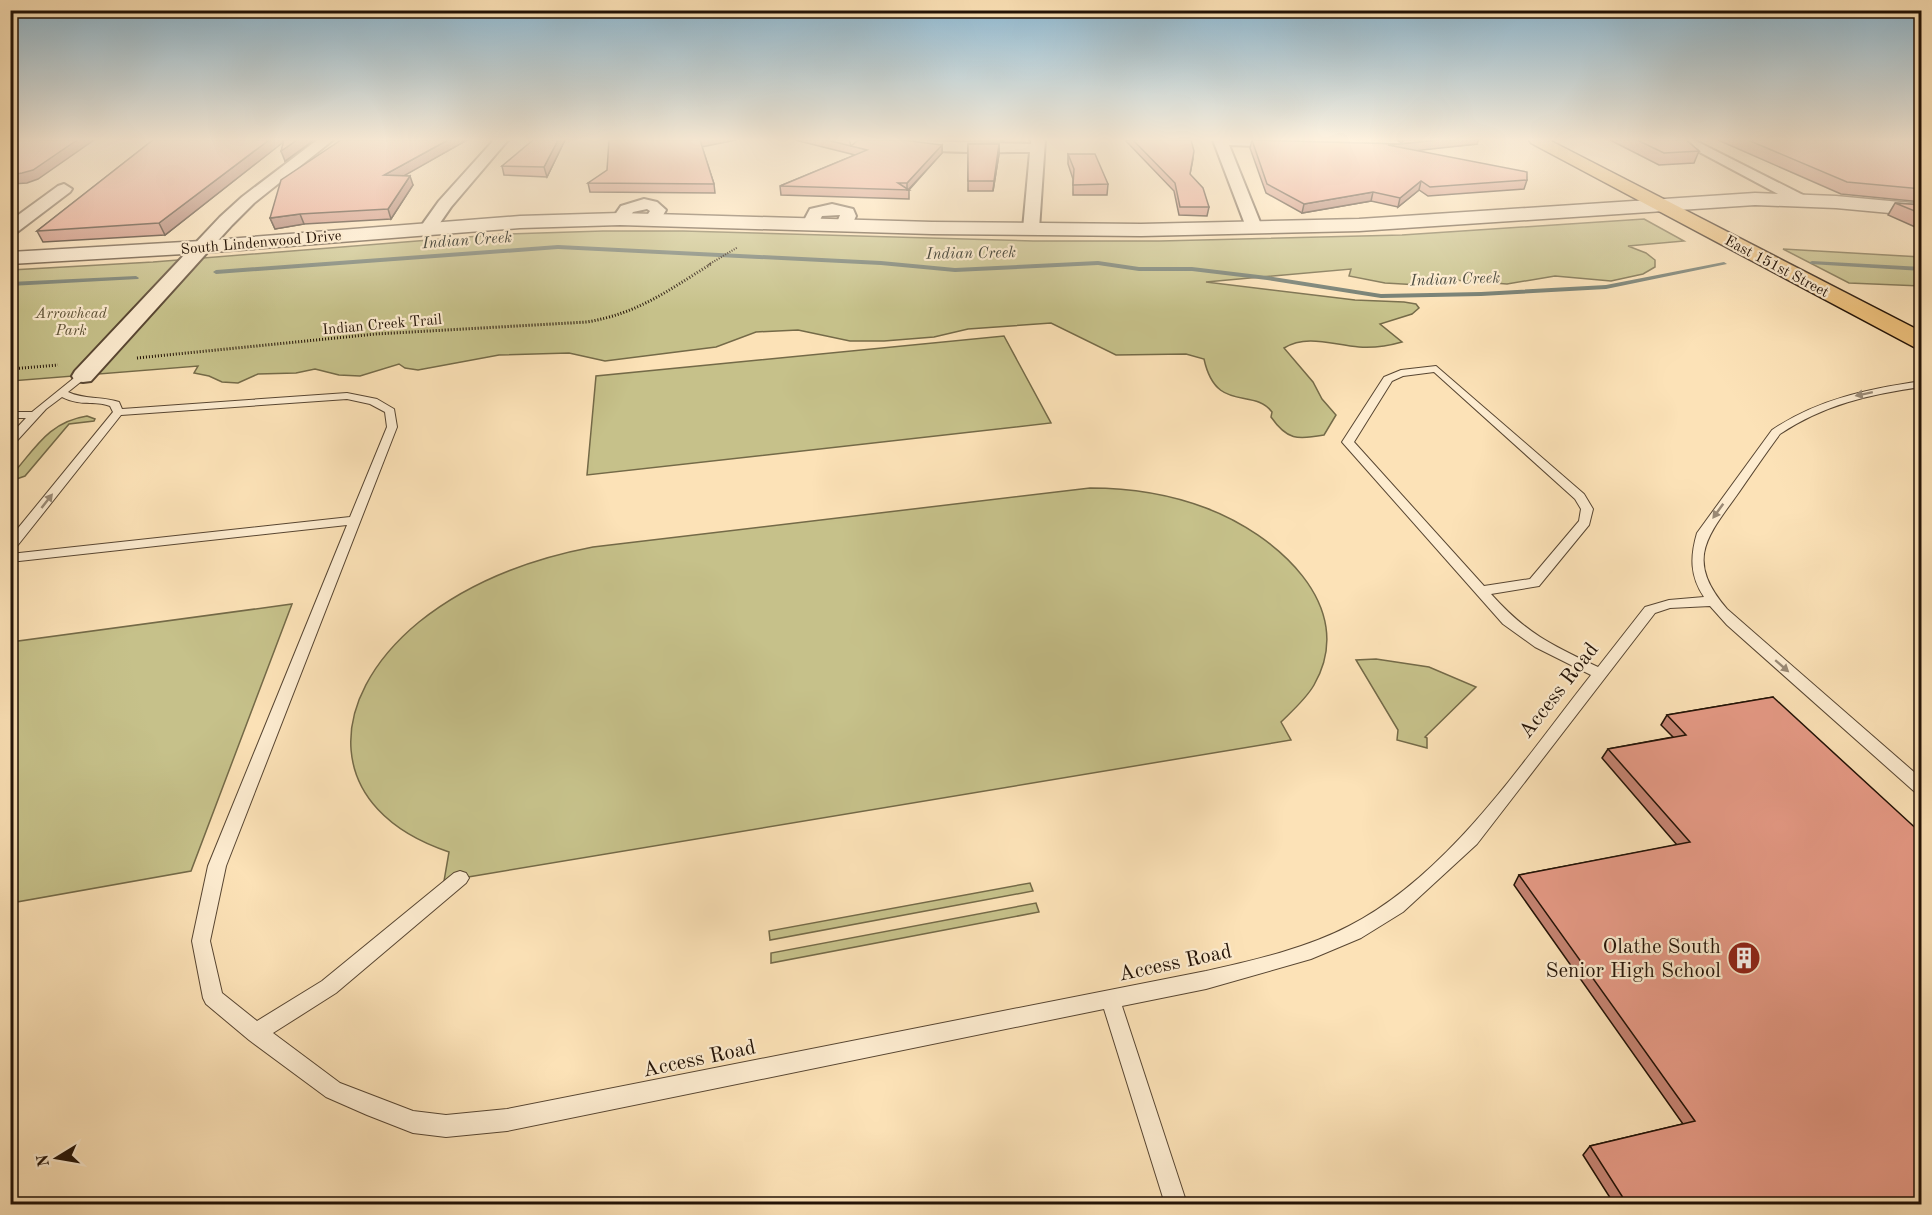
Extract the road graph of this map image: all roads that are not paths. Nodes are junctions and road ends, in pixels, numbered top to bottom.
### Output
1 (54, 197) edge
2 (252, 197) edge
3 (451, 197) edge
4 (1034, 197) edge
5 (1242, 197) edge
6 (1645, 197) edge
7 (1793, 197) edge
8 (1801, 201) junction
9 (1661, 205) junction
10 (1922, 210) edge
11 (1254, 227) junction
12 (10, 229) edge
13 (427, 229) junction
14 (1031, 229) junction
15 (201, 248) junction
16 (10, 258) edge
17 (1922, 342) edge
18 (90, 369) joint
19 (1922, 384) edge
20 (61, 393) junction
21 (118, 412) junction
22 (10, 415) edge
23 (35, 416) junction
24 (10, 442) edge
25 (355, 520) junction
26 (10, 547) edge
27 (10, 558) edge
28 (1482, 591) junction
29 (1712, 601) junction
30 (1599, 673) junction
31 (1922, 789) edge
32 (460, 878) dead end
33 (1110, 999) junction
34 (256, 1033) junction
35 (1176, 1204) edge

1 - 12 street
2 - 15 street
3 - 13 street
4 - 14 street
5 - 11 street
6 - 9 main road, East 151st Street
7 - 8 street
8 - 9 street, South Lindenwood Drive
8 - 10 street, South Lindenwood Drive
9 - 11 street, South Lindenwood Drive
9 - 17 main road, East 151st Street
11 - 14 street, South Lindenwood Drive
13 - 14 street, South Lindenwood Drive
13 - 15 street, South Lindenwood Drive
15 - 16 street, South Lindenwood Drive
15 - 18 street
18 - 20 lane
19 -> 29 lane
20 - 21 lane
20 - 23 lane
21 - 25 lane, Access Road
26 -> 21 lane
22 - 23 lane
23 - 24 lane
25 - 27 lane
25 - 34 lane, Access Road
28 - 28 lane
28 - 30 lane
29 - 30 lane, Access Road
29 -> 31 lane
30 - 33 lane, Access Road
32 - 34 lane
33 - 34 lane, Access Road
33 - 35 lane

